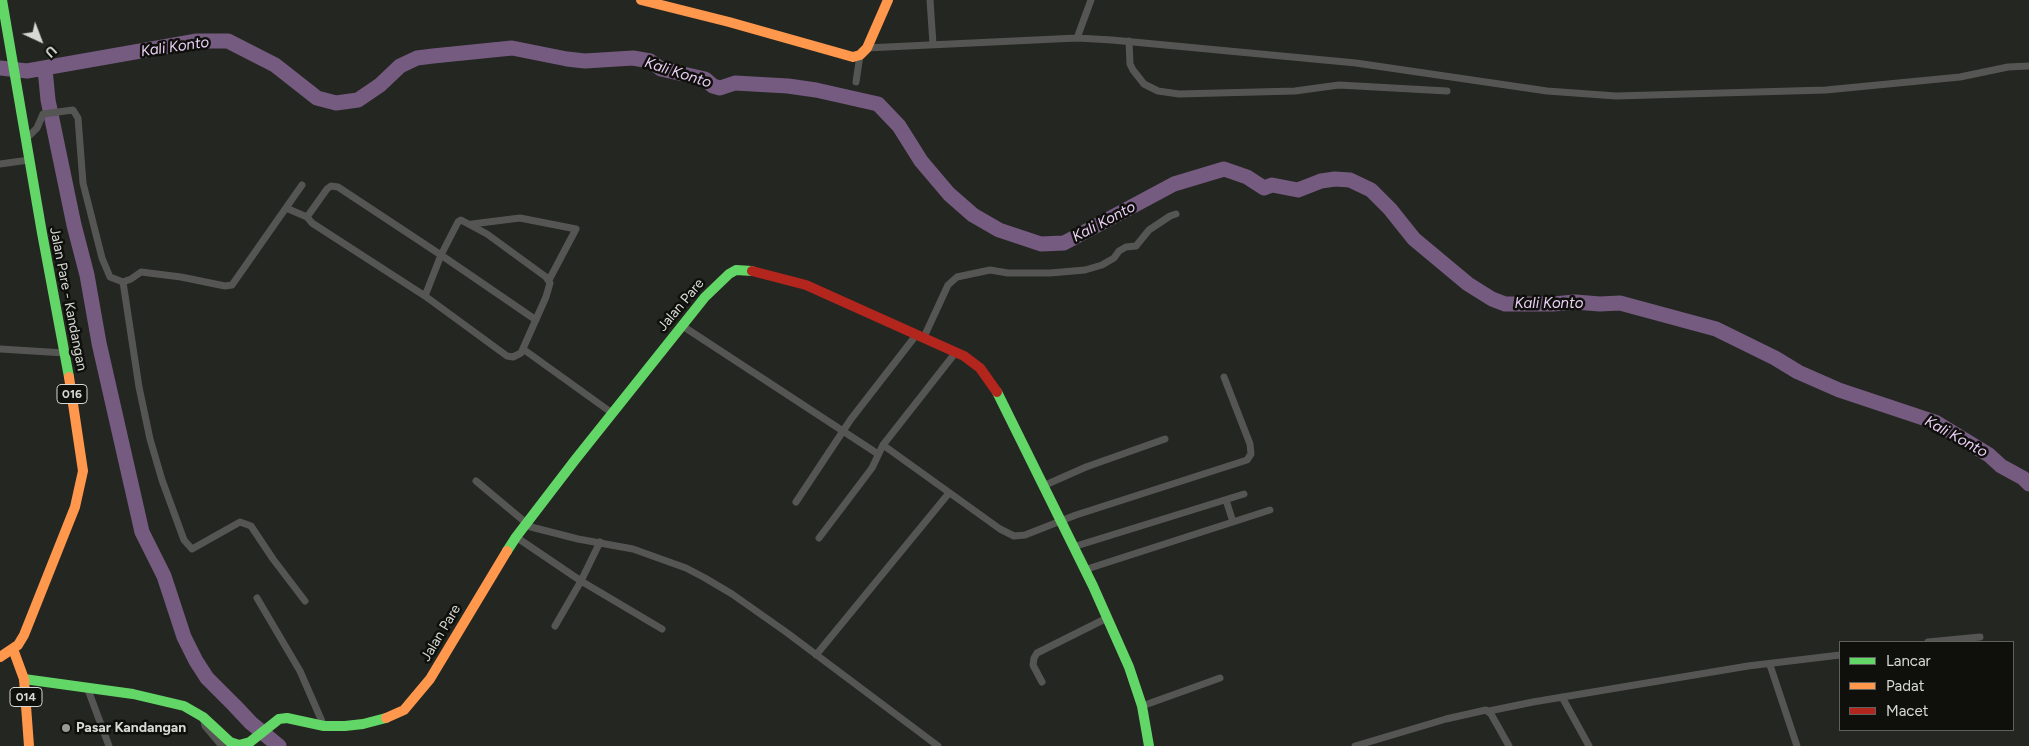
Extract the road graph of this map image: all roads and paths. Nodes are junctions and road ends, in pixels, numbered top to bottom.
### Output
1 (2, 0) edge
2 (641, 0) edge
3 (888, 0) edge
4 (930, 0) edge
5 (1090, 0) edge
6 (1077, 38) junction
7 (1129, 41) junction
8 (933, 44) junction
9 (863, 51) junction
10 (2029, 66) edge
11 (856, 82) dead end
12 (1447, 91) dead end
13 (26, 140) junction
14 (29, 160) junction
15 (0, 164) edge
16 (302, 185) dead end
17 (286, 208) junction
18 (1176, 214) dead end
19 (307, 217) junction
20 (472, 224) junction
21 (441, 255) junction
22 (549, 280) junction
23 (123, 282) junction
24 (425, 296) junction
25 (536, 320) junction
26 (681, 325) junction
27 (920, 336) junction
28 (0, 349) edge
29 (523, 349) junction
30 (65, 352) junction
31 (956, 352) junction
32 (1224, 377) dead end
33 (612, 413) junction
34 (844, 432) junction
35 (1165, 439) dead end
36 (883, 445) junction
37 (878, 454) junction
38 (476, 481) dead end
39 (1043, 486) junction
40 (948, 493) junction
41 (1244, 494) dead end
42 (1226, 500) junction
43 (796, 502) dead end
44 (1270, 510) dead end
45 (1060, 521) junction
46 (1233, 522) junction
47 (526, 524) junction
48 (516, 537) junction
49 (819, 538) dead end
50 (600, 542) junction
51 (1073, 547) junction
52 (1084, 570) junction
53 (581, 581) junction
54 (257, 598) dead end
55 (305, 601) dead end
56 (1107, 618) junction
57 (555, 626) dead end
58 (662, 629) dead end
59 (1980, 638) dead end
60 (1941, 641) edge
61 (13, 649) junction
62 (816, 655) junction
63 (1839, 655) edge
64 (0, 658) edge
65 (1770, 665) junction
66 (1220, 678) dead end
67 (24, 679) junction
68 (1042, 682) dead end
69 (87, 687) junction
70 (1562, 697) junction
71 (1142, 706) junction
72 (1489, 711) junction
73 (203, 717) junction
74 (324, 726) junction
75 (29, 746) edge
76 (108, 746) edge
77 (222, 746) edge
78 (938, 746) edge
79 (1149, 746) edge
80 (1355, 746) edge
81 (1509, 746) edge
82 (1589, 746) edge
83 (1797, 746) edge

1 - 13 street, Jalan Pare - Kandangan / 016
2 - 9 street
3 - 9 street
4 - 8 street
5 - 6 street
6 - 7 street
6 - 8 street
7 - 10 street
7 - 12 street
8 - 9 street
9 - 11 street
13 - 14 street, Jalan Pare - Kandangan / 016
13 - 23 street
14 - 15 street
14 - 30 street, Jalan Pare - Kandangan / 016
16 - 17 street
17 - 19 street
17 - 23 street
18 - 27 street
19 - 21 street
19 - 24 street
20 - 21 street
20 - 22 street
20 - 22 street
21 - 24 street
21 - 25 street
22 - 25 street
23 - 55 street
24 - 29 street
25 - 29 street
26 - 27 street, Jalan Pare
26 - 33 street, Jalan Pare
26 - 34 street
27 - 31 street, Jalan Pare
27 - 34 street
28 - 30 street
29 - 33 street
30 - 61 street, Jalan Pare - Kandangan / 016
31 - 36 street
31 - 39 street, Jalan Pare
32 - 45 street
33 - 47 street, Jalan Pare
34 - 37 street
34 - 43 street
35 - 39 street
36 - 37 street
36 - 40 street
37 - 49 street
38 - 47 street
39 - 45 street, Jalan Pare
40 - 45 street
40 - 62 street
41 - 42 street
42 - 46 street
42 - 51 street
44 - 46 street
45 - 51 street, Jalan Pare
46 - 52 street
47 - 48 street, Jalan Pare
47 - 50 street
48 - 53 street
48 - 74 street, Jalan Pare
50 - 53 street
50 - 62 street
51 - 52 street, Jalan Pare
52 - 56 street, Jalan Pare
53 - 57 street
53 - 58 street
54 - 74 street
56 - 68 street
56 - 71 street, Jalan Pare
59 - 60 street
61 - 64 street
61 - 67 street, 014
62 - 78 street
63 - 65 street
65 - 70 street
65 - 83 street
66 - 71 street
67 - 69 street, Jalan Pare
67 - 75 street, 014
69 - 73 street, Jalan Pare
69 - 76 street
70 - 72 street
70 - 82 street
71 - 79 street, Jalan Pare
72 - 80 street
72 - 81 street
73 - 74 street, Jalan Pare
73 - 77 street

